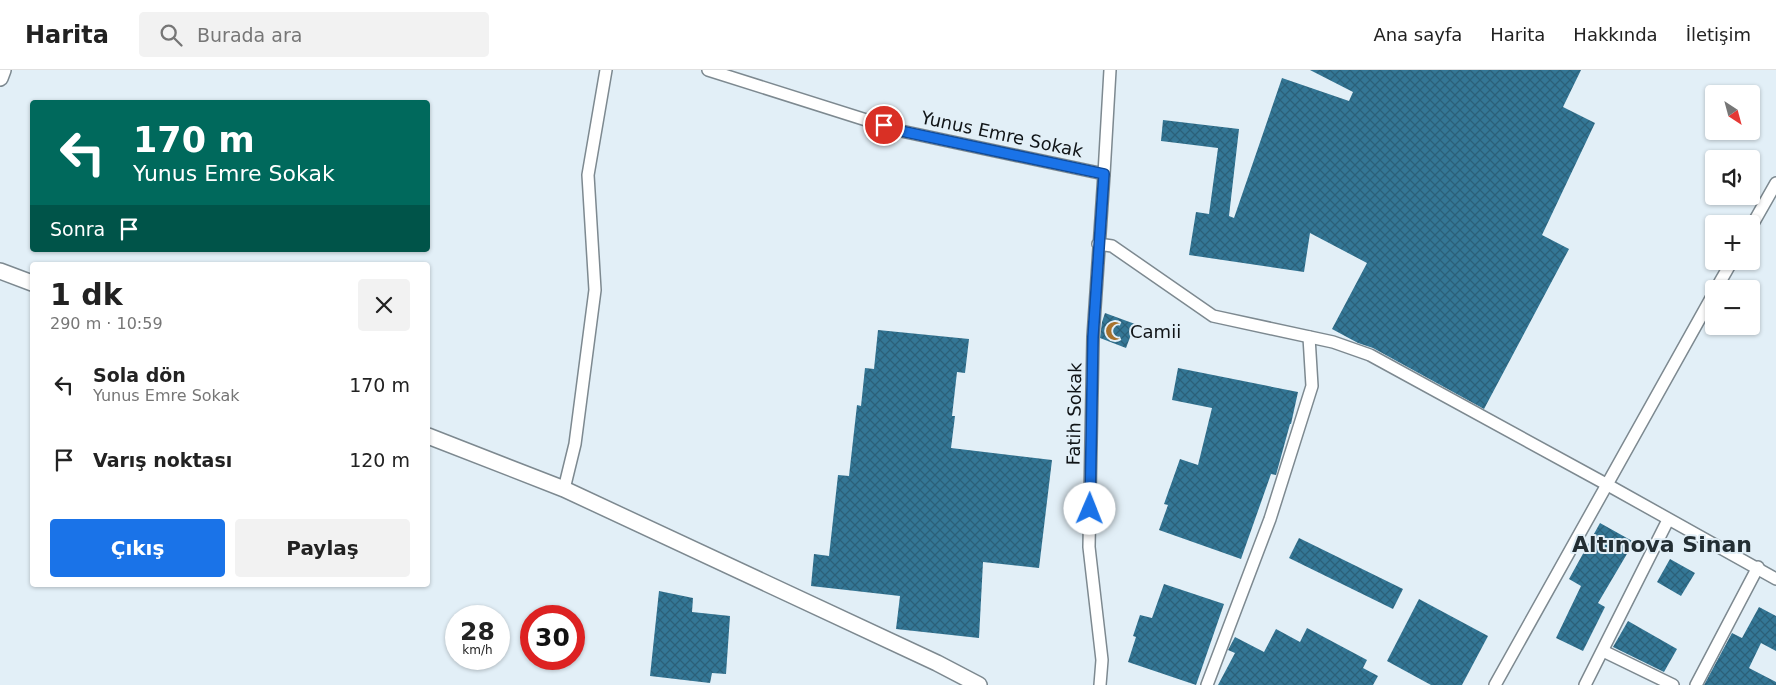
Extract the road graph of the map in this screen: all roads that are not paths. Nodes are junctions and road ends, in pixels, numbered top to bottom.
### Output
1 (3, 70) edge
2 (606, 70) edge
3 (708, 70) edge
4 (1110, 70) edge
5 (0, 78) edge
6 (1104, 174) junction
7 (1776, 183) edge
8 (1758, 215) edge
9 (1098, 244) junction
10 (0, 271) edge
11 (30, 282) edge
12 (1705, 309) edge
13 (1309, 336) junction
14 (430, 437) edge
15 (1606, 484) junction
16 (564, 489) junction
17 (1668, 520) junction
18 (1758, 567) junction
19 (1776, 579) edge
20 (1603, 651) junction
21 (979, 685) edge
22 (1100, 685) edge
23 (1207, 685) edge
24 (1495, 685) edge
25 (1585, 685) edge
26 (1673, 685) edge
27 (1696, 685) edge

1 - 5 street
2 - 16 street
3 - 6 street, Yunus Emre Sokak
4 - 6 street, Yunus Emre Sokak
6 - 9 street, Fatih Sokak
7 - 8 street
9 - 13 street
9 - 22 street, Fatih Sokak
10 - 11 street
12 - 15 street
13 - 15 street
13 - 23 street
14 - 16 street
15 - 17 street
15 - 24 street
16 - 21 street
17 - 18 street
17 - 20 street
18 - 19 street
18 - 27 street
20 - 25 street
20 - 26 street

